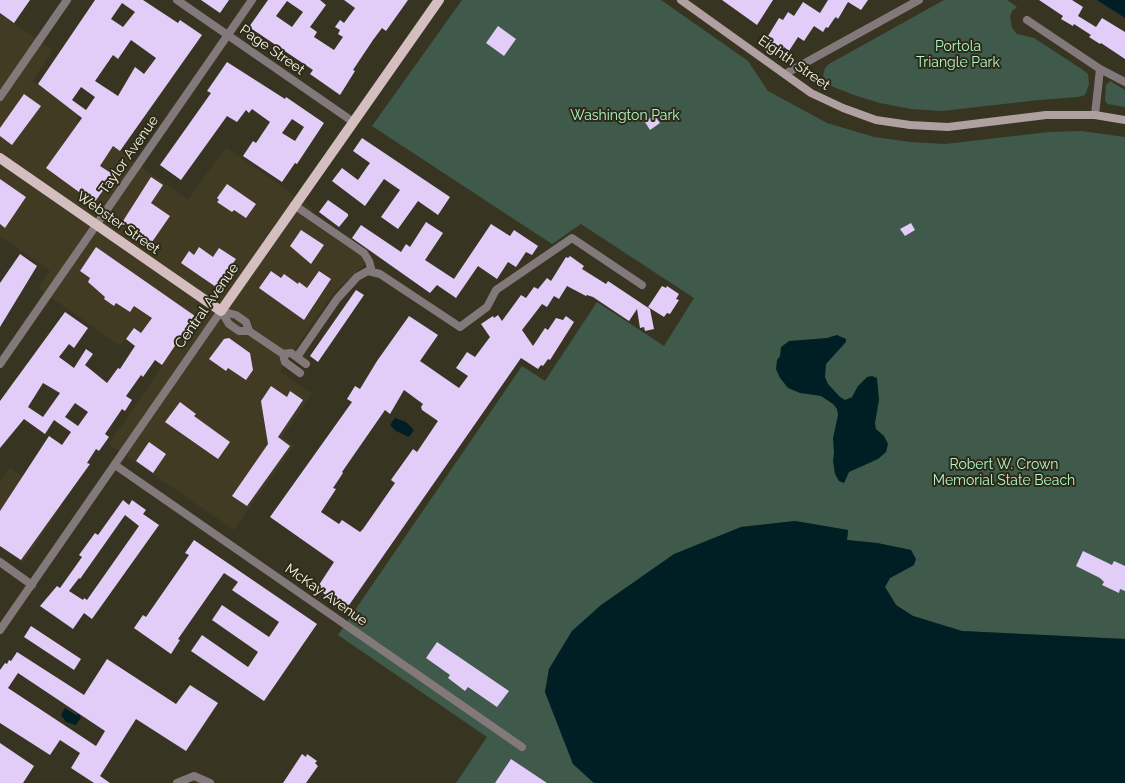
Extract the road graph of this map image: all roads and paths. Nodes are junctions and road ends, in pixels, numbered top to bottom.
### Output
1 (67, 0) edge
2 (177, 0) edge
3 (252, 0) edge
4 (439, 0) edge
5 (681, 0) edge
6 (902, 0) edge
7 (919, 0) edge
8 (909, 5) junction
9 (1027, 20) dead end
10 (228, 35) junction
11 (1100, 69) junction
12 (785, 74) junction
13 (1125, 82) edge
14 (0, 97) edge
15 (1095, 115) junction
16 (1125, 120) edge
17 (352, 122) junction
18 (0, 158) edge
19 (294, 204) junction
20 (96, 224) junction
21 (372, 272) junction
22 (642, 285) dead end
23 (221, 311) junction
24 (283, 354) junction
25 (297, 357) junction
26 (0, 364) edge
27 (306, 364) dead end
28 (300, 373) dead end
29 (115, 464) junction
30 (0, 562) edge
31 (32, 584) junction
32 (0, 630) edge
33 (522, 747) dead end
34 (177, 783) edge
35 (210, 783) edge

1 - 14 street
2 - 10 street, Page Street
3 - 10 street, Taylor Avenue
4 - 17 main road, Central Avenue
5 - 12 main road, Eighth Street
6 - 8 street
7 - 8 street
8 - 12 street
9 - 11 street
10 - 17 street, Page Street
10 - 20 street, Taylor Avenue
11 - 13 street
11 - 15 street
12 - 15 main road, Eighth Street
15 - 16 main road, Eighth Street
17 - 19 main road, Central Avenue
18 - 20 main road, Webster Street
19 - 21 street
19 - 23 main road, Central Avenue
20 - 23 main road, Webster Street
20 - 26 street, Taylor Avenue
21 - 22 street
21 - 25 street
23 - 24 street, Webster Street
23 - 29 street, Central Avenue
24 - 25 street, Webster Street
24 - 28 street, Webster Street
25 - 27 street, Webster Street
29 - 31 street, Central Avenue
29 - 33 street, McKay Avenue
30 - 31 street
31 - 32 street, Central Avenue
34 - 35 street

